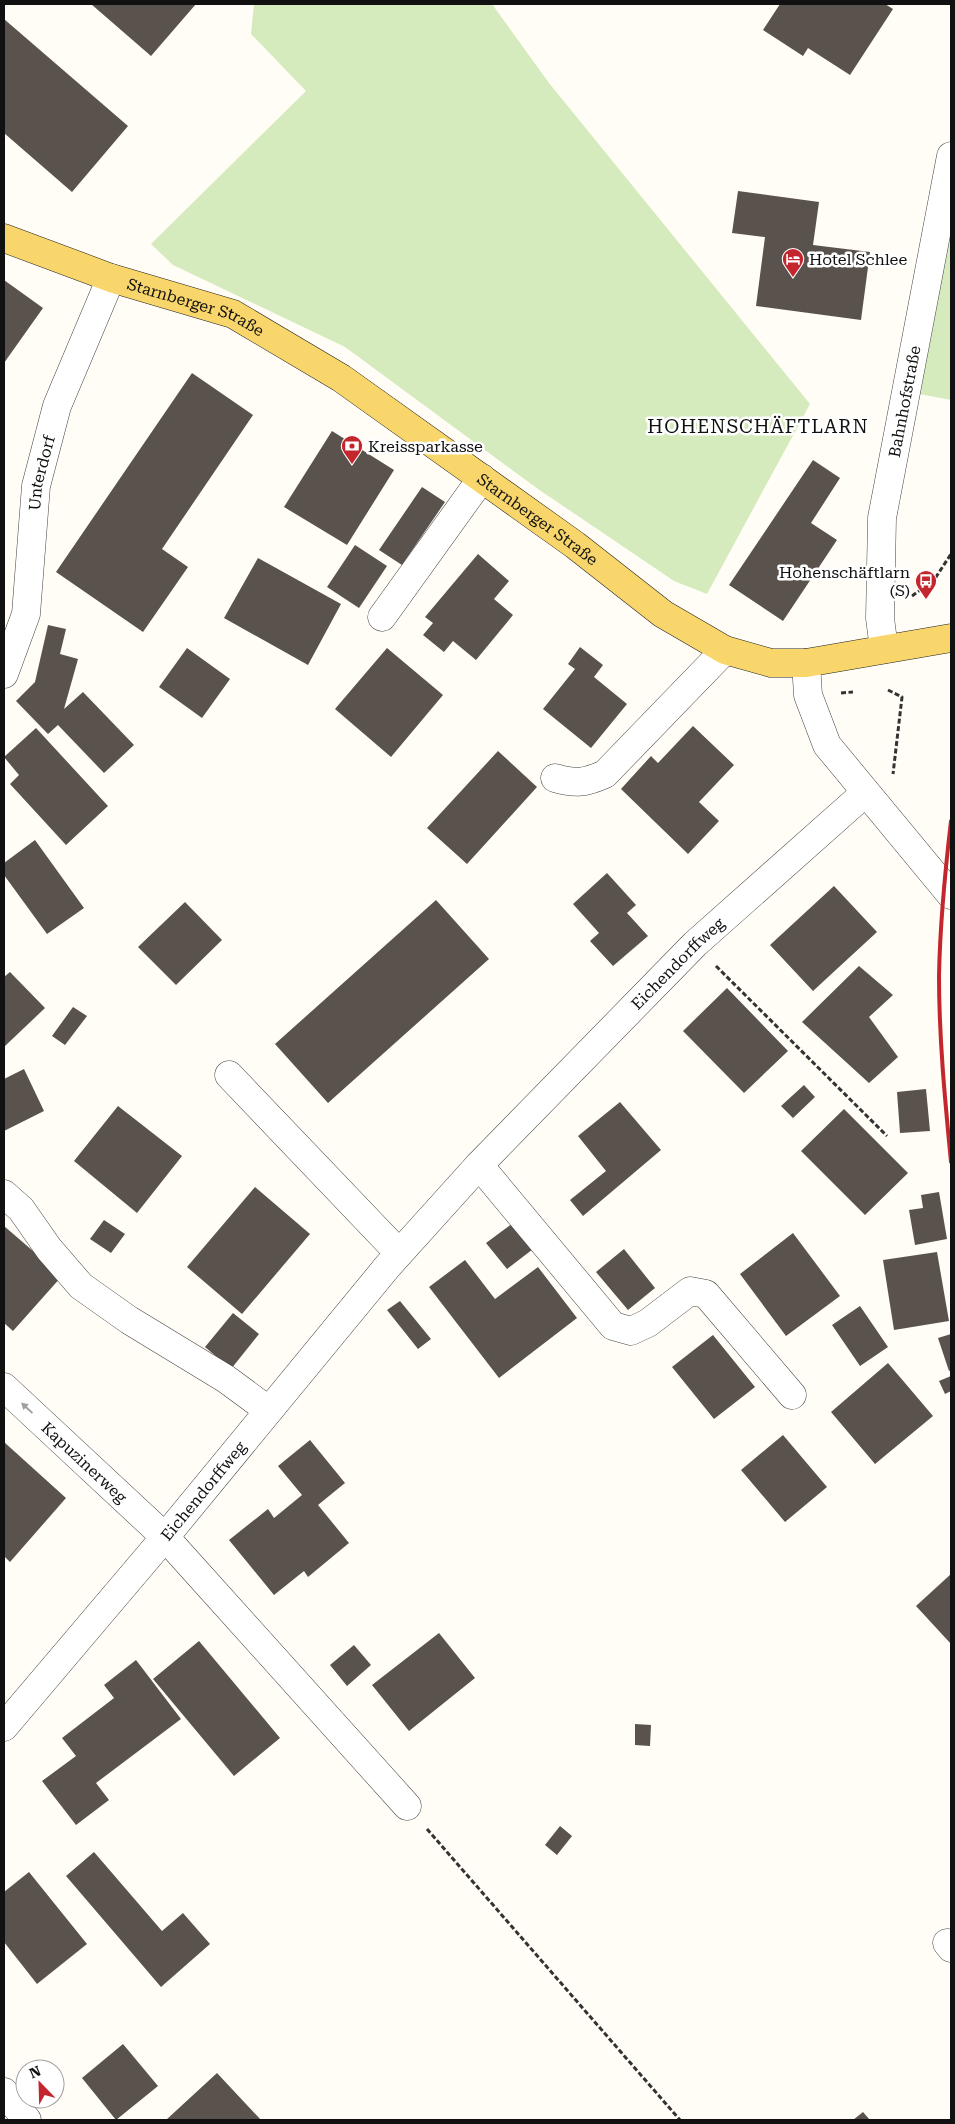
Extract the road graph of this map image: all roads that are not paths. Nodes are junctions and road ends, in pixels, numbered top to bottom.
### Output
1 (951, 156) edge
2 (4, 238) edge
3 (111, 278) junction
4 (482, 478) junction
5 (382, 617) dead end
6 (951, 638) edge
7 (884, 649) junction
8 (725, 650) junction
9 (806, 663) junction
10 (4, 674) edge
11 (555, 778) dead end
12 (865, 793) junction
13 (951, 895) edge
14 (229, 1075) dead end
15 (479, 1165) junction
16 (4, 1194) edge
17 (399, 1253) junction
18 (4, 1387) edge
19 (792, 1394) dead end
20 (268, 1410) junction
21 (164, 1537) junction
22 (4, 1727) edge
23 (407, 1806) road end
24 (4, 2092) edge
25 (27, 2120) edge

1 - 7 street, Bahnhofstraße
2 - 3 main road, Starnberger Straße
3 - 4 main road, Starnberger Straße
3 - 10 street, Unterdorf
4 - 5 street
4 - 8 main road, Starnberger Straße
6 - 7 main road, Starnberger Straße
7 - 9 main road, Starnberger Straße
8 - 9 main road, Starnberger Straße
8 - 11 street
9 - 12 street
12 - 13 street
12 - 15 street, Eichendorffweg
14 - 17 street
15 - 17 street, Eichendorffweg
15 - 19 street
16 - 20 street
17 - 20 street, Eichendorffweg
21 -> 18 street, Kapuzinerweg
20 - 21 street, Eichendorffweg
21 - 22 street, Eichendorffweg
21 - 23 street, Kapuzinerweg
24 - 25 street

